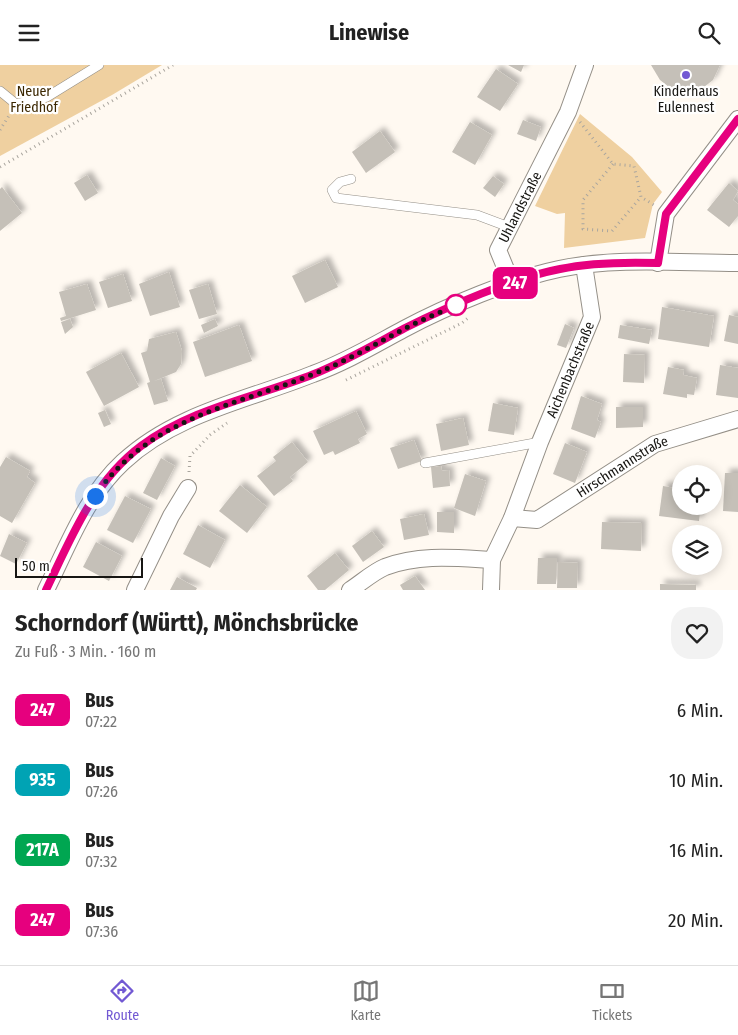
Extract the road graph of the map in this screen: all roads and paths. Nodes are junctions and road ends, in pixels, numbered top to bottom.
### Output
1 (99, 65) edge
2 (173, 65) edge
3 (586, 65) edge
4 (0, 91) edge
5 (16, 104) junction
6 (568, 112) junction
7 (738, 119) edge
8 (0, 130) edge
9 (612, 164) junction
10 (0, 167) edge
11 (351, 179) dead end
12 (641, 197) junction
13 (666, 214) junction
14 (509, 227) junction
15 (658, 263) junction
16 (738, 263) edge
17 (584, 265) junction
18 (512, 284) junction
19 (232, 419) dead end
20 (738, 419) edge
21 (540, 442) junction
22 (425, 463) dead end
23 (188, 488) joint
24 (512, 518) junction
25 (492, 560) junction
26 (46, 590) edge
27 (135, 590) edge
28 (350, 590) edge
29 (491, 590) edge

1 - 5 lane
2 - 10 path
3 - 6 street, Uhlandstraße
4 - 5 lane
5 - 8 path
6 - 9 path
6 - 14 street, Uhlandstraße
7 - 13 street
9 - 12 path
9 - 12 path
11 - 14 lane
12 - 13 path
13 - 15 street
14 - 18 street, Uhlandstraße
15 - 16 street
15 - 17 street
17 - 18 street
17 - 21 street, Aichenbachstraße
18 - 26 street
19 - 23 path
20 - 24 street, Hirschmannstraße
21 - 22 lane
21 - 24 street, Aichenbachstraße
23 - 27 street
24 - 25 street, Aichenbachstraße
25 - 28 street
25 - 29 street, Aichenbachstraße

